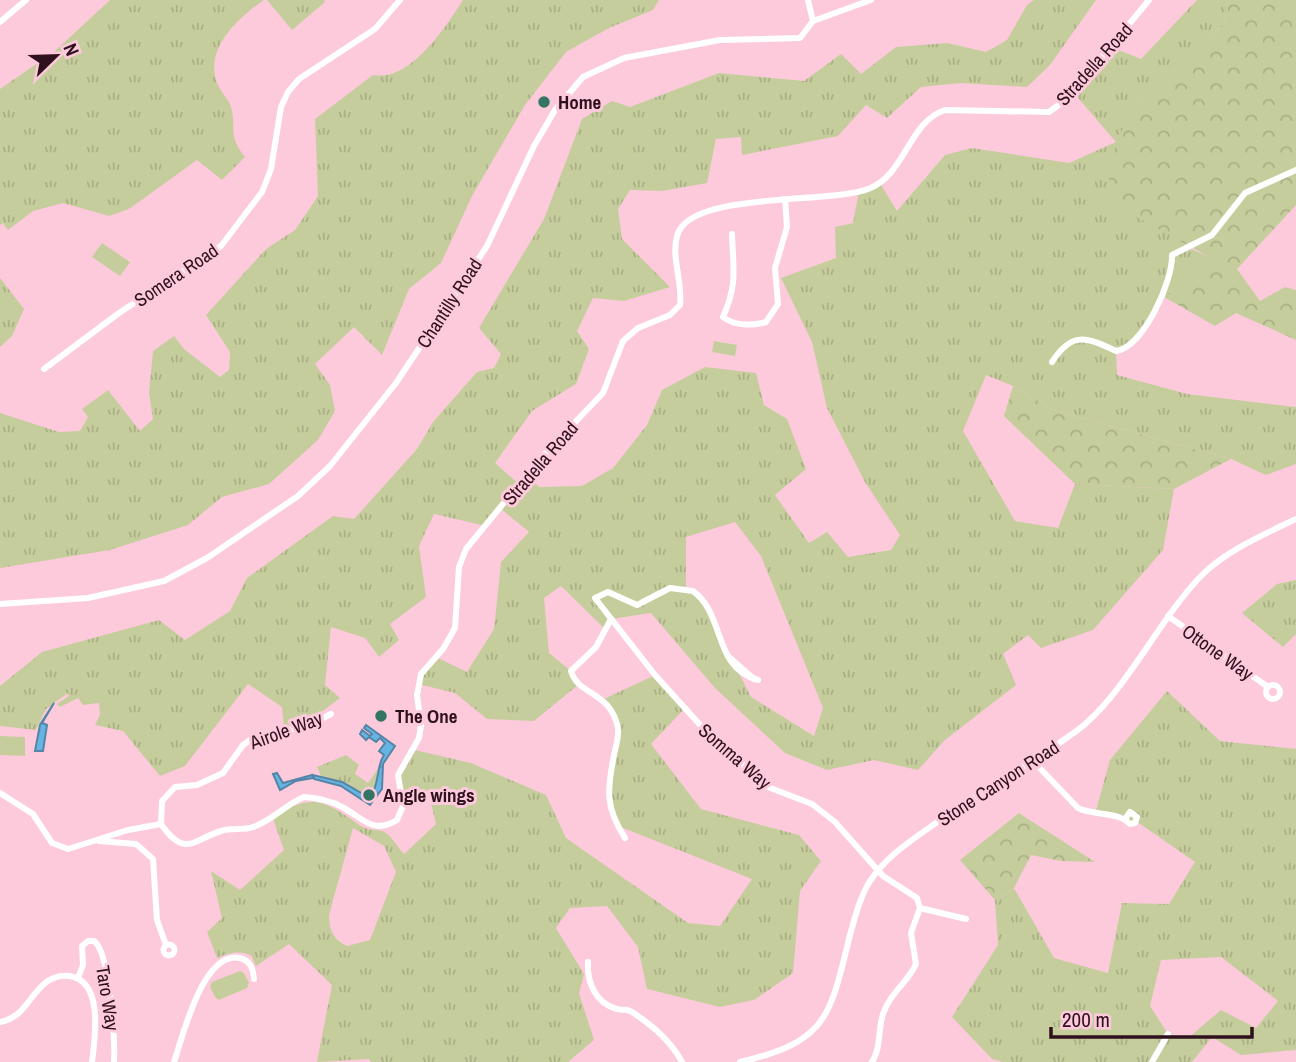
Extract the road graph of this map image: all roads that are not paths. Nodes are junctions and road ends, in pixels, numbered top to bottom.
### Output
1 (26, 0) edge
2 (400, 0) edge
3 (808, 0) edge
4 (871, 0) edge
5 (1149, 0) edge
6 (813, 21) junction
7 (0, 22) edge
8 (1296, 170) edge
9 (785, 199) junction
10 (732, 234) dead end
11 (1052, 362) dead end
12 (44, 369) dead end
13 (1296, 519) edge
14 (0, 604) edge
15 (1168, 616) junction
16 (611, 619) junction
17 (756, 679) dead end
18 (1268, 687) dead end
19 (331, 714) dead end
20 (1032, 760) junction
21 (0, 793) edge
22 (1125, 819) dead end
23 (161, 824) junction
24 (625, 838) dead end
25 (97, 841) junction
26 (878, 870) junction
27 (920, 908) junction
28 (965, 919) dead end
29 (166, 945) dead end
30 (587, 962) dead end
31 (78, 978) junction
32 (254, 979) dead end
33 (0, 1022) edge
34 (1168, 1034) dead end
35 (92, 1062) edge
36 (114, 1062) edge
37 (174, 1062) edge
38 (682, 1062) edge
39 (740, 1062) edge
40 (872, 1062) edge
41 (1152, 1062) edge

1 - 7 street
2 - 12 street, Somera Road
3 - 6 street
4 - 6 street, Chantilly Road
5 - 9 street, Stradella Road
6 - 14 street, Chantilly Road
8 - 11 street
9 - 10 street
9 - 23 street, Stradella Road
13 - 15 street, Stone Canyon Road
15 - 18 street, Ottone Way
15 - 20 street, Stone Canyon Road
16 - 17 street, Somma Way
16 - 24 street
16 - 26 street, Somma Way
19 - 23 street, Airole Way
20 - 22 street
20 - 26 street, Stone Canyon Road
21 - 25 street
23 - 25 street
25 - 29 street
26 - 27 street, Somma Way
26 - 39 street, Stone Canyon Road
27 - 28 street
27 - 40 street
30 - 38 street
31 - 33 street
31 - 35 street
31 - 36 street, Taro Way
32 - 37 street
34 - 41 street

